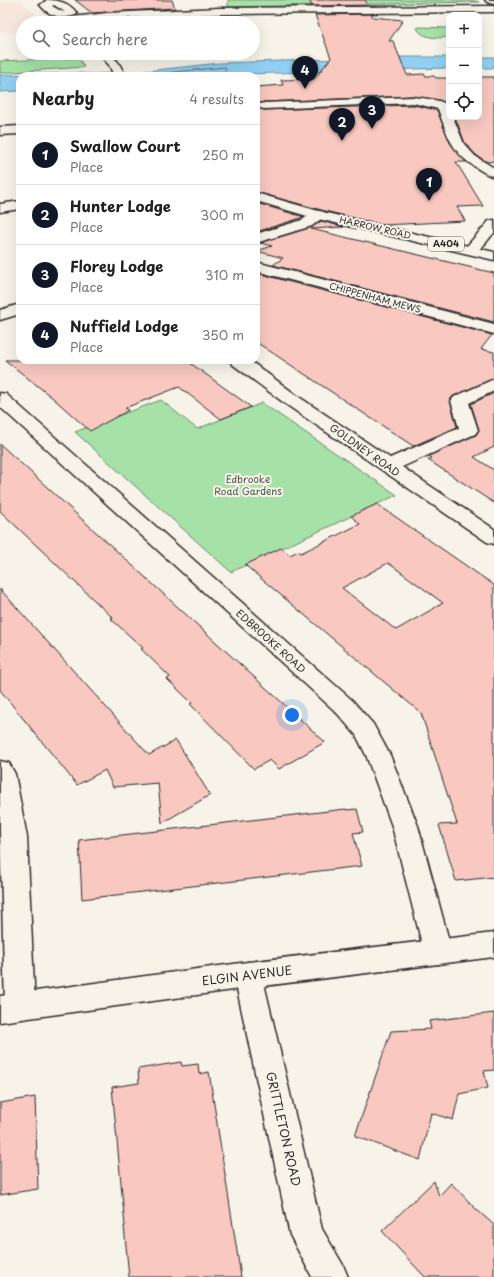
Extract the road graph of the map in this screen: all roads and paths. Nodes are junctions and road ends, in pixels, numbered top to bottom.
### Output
1 (490, 0) edge
2 (51, 1) edge
3 (494, 1) edge
4 (494, 9) edge
5 (61, 16) edge
6 (107, 16) edge
7 (109, 60) edge
8 (118, 72) edge
9 (264, 106) dead end
10 (16, 130) edge
11 (0, 131) edge
12 (494, 173) edge
13 (260, 198) edge
14 (16, 201) edge
15 (0, 202) edge
16 (16, 206) edge
17 (0, 208) edge
18 (319, 214) junction
19 (494, 224) edge
20 (260, 238) edge
21 (471, 250) junction
22 (494, 256) edge
23 (260, 267) edge
24 (16, 310) edge
25 (0, 315) edge
26 (494, 329) edge
27 (244, 364) edge
28 (494, 384) edge
29 (0, 398) edge
30 (388, 466) junction
31 (494, 538) edge
32 (1, 772) edge
33 (494, 946) edge
34 (438, 952) junction
35 (248, 975) junction
36 (10, 1007) edge
37 (332, 1277) edge

1 - 3 main road
2 - 5 main road
4 - 6 main road
7 - 8 main road
9 - 12 main road
10 - 11 main road
13 - 18 main road, HARROW ROAD / A404
14 - 15 main road
16 - 17 main road
18 - 20 main road
18 - 21 main road, HARROW ROAD / A404
19 - 21 main road
21 - 22 main road, HARROW ROAD / A404
23 - 26 main road, CHIPPENHAM MEWS
24 - 25 main road
27 - 30 main road, GOLDNEY ROAD
28 - 30 main road
29 - 34 main road, EDBROOKE ROAD
30 - 31 main road, GOLDNEY ROAD
32 - 36 main road
33 - 34 main road, ELGIN AVENUE
34 - 35 main road, ELGIN AVENUE
35 - 36 main road, ELGIN AVENUE
35 - 37 main road, GRITTLETON ROAD

